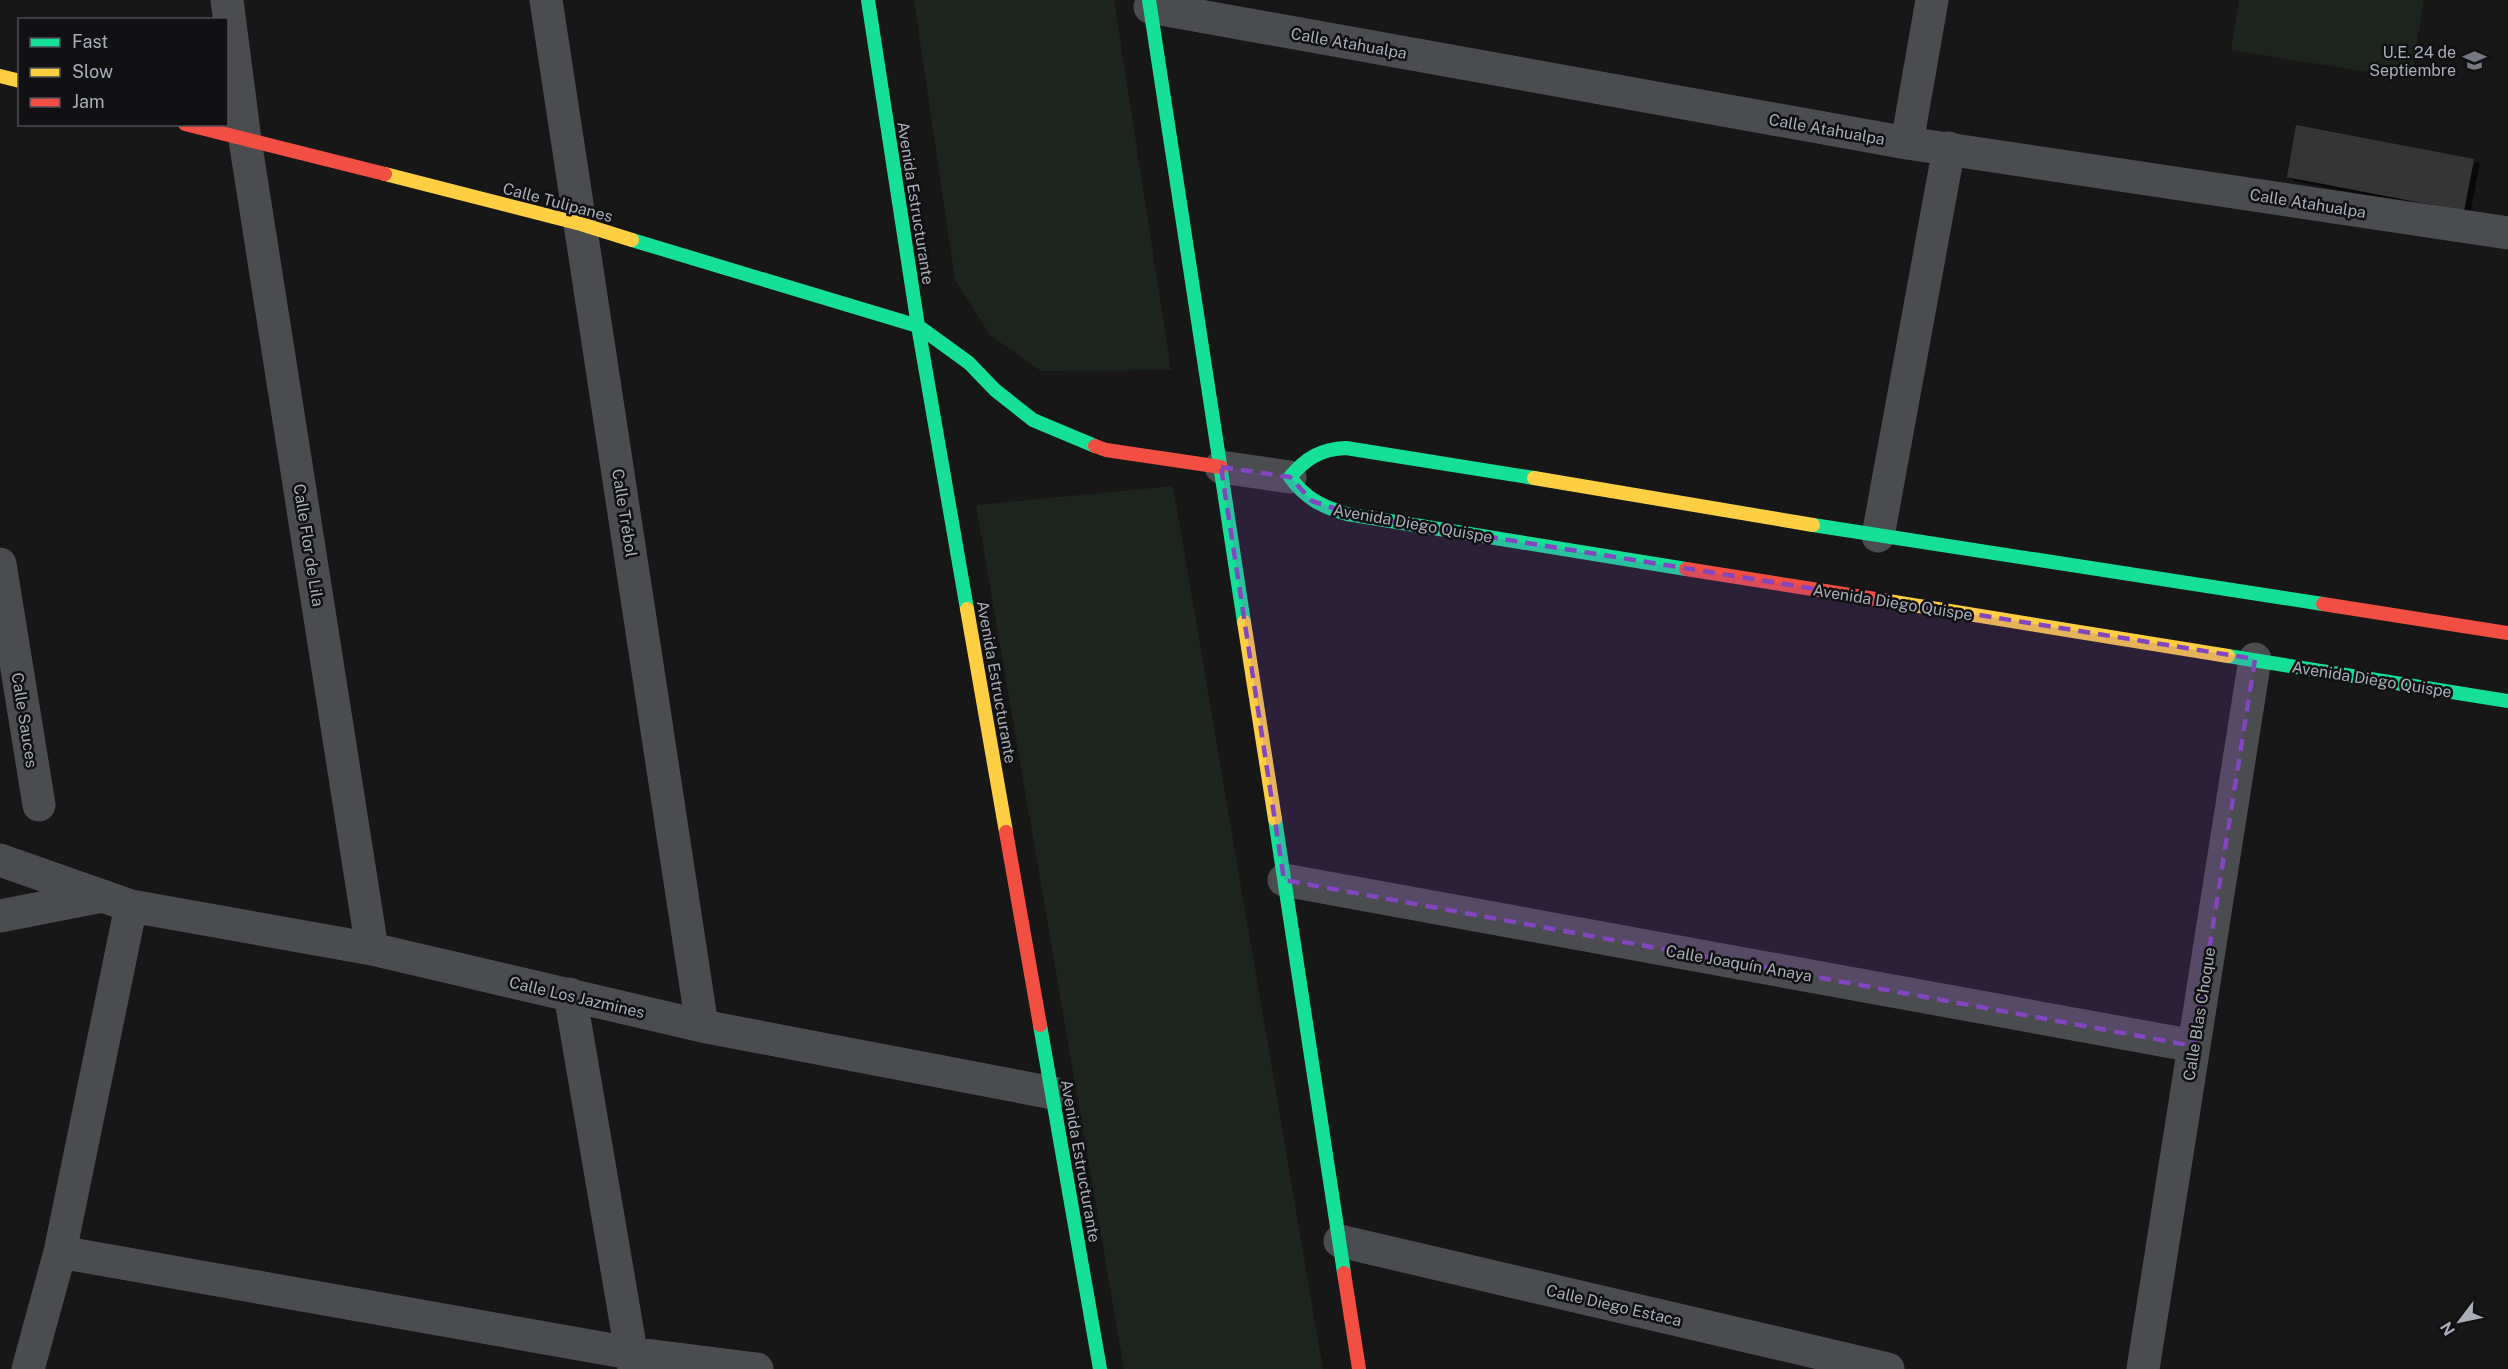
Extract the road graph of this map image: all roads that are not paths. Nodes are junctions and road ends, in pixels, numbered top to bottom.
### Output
1 (227, 0) edge
2 (546, 0) edge
3 (868, 0) edge
4 (1932, 0) edge
5 (1149, 4) edge
6 (0, 76) edge
7 (18, 80) edge
8 (192, 126) edge
9 (245, 140) junction
10 (1906, 143) junction
11 (1949, 148) junction
12 (581, 224) junction
13 (2508, 233) edge
14 (918, 326) junction
15 (1221, 467) junction
16 (1290, 477) junction
17 (1878, 536) junction
18 (0, 564) edge
19 (2508, 633) edge
20 (2255, 660) junction
21 (2508, 702) edge
22 (39, 805) dead end
23 (0, 860) edge
24 (1284, 880) junction
25 (117, 901) junction
26 (0, 916) edge
27 (372, 949) junction
28 (570, 994) junction
29 (702, 1026) junction
30 (2194, 1046) junction
31 (1053, 1093) junction
32 (1340, 1241) junction
33 (60, 1252) junction
34 (632, 1361) edge
35 (28, 1369) edge
36 (757, 1369) edge
37 (1100, 1369) edge
38 (1359, 1369) edge
39 (1888, 1369) edge
40 (2143, 1369) edge

1 - 9 street, Calle Flor de Lila
2 - 12 street, Calle Trébol
3 - 14 street, Avenida Estructurante
4 - 10 street
5 - 10 street, Calle Atahualpa
5 - 15 street
6 - 7 street
8 - 9 street, Calle Tulipanes
9 - 12 street, Calle Tulipanes
9 - 27 street, Calle Flor de Lila
10 - 11 street, Calle Atahualpa
11 - 13 street, Calle Atahualpa
11 - 17 street
12 - 14 street, Calle Tulipanes
12 - 29 street, Calle Trébol
14 - 15 street
14 - 31 street, Avenida Estructurante
15 - 16 street
15 - 24 street
16 - 17 street
16 - 20 street, Avenida Diego Quispe
17 - 19 street
18 - 22 street, Calle Sauces
20 - 21 street, Avenida Diego Quispe
20 - 30 street, Calle Blas Choque
23 - 25 street, Calle Los Jazmines
24 - 30 street, Calle Joaquín Anaya
24 - 32 street
25 - 26 street, Calle Los Jazmines
25 - 27 street, Calle Los Jazmines
25 - 33 street
27 - 28 street, Calle Los Jazmines
28 - 29 street, Calle Los Jazmines
28 - 34 street
29 - 31 street, Calle Los Jazmines
30 - 40 street, Calle Blas Choque
31 - 37 street, Avenida Estructurante
32 - 38 street
32 - 39 street, Calle Diego Estaca
33 - 34 street
33 - 35 street
34 - 36 street

